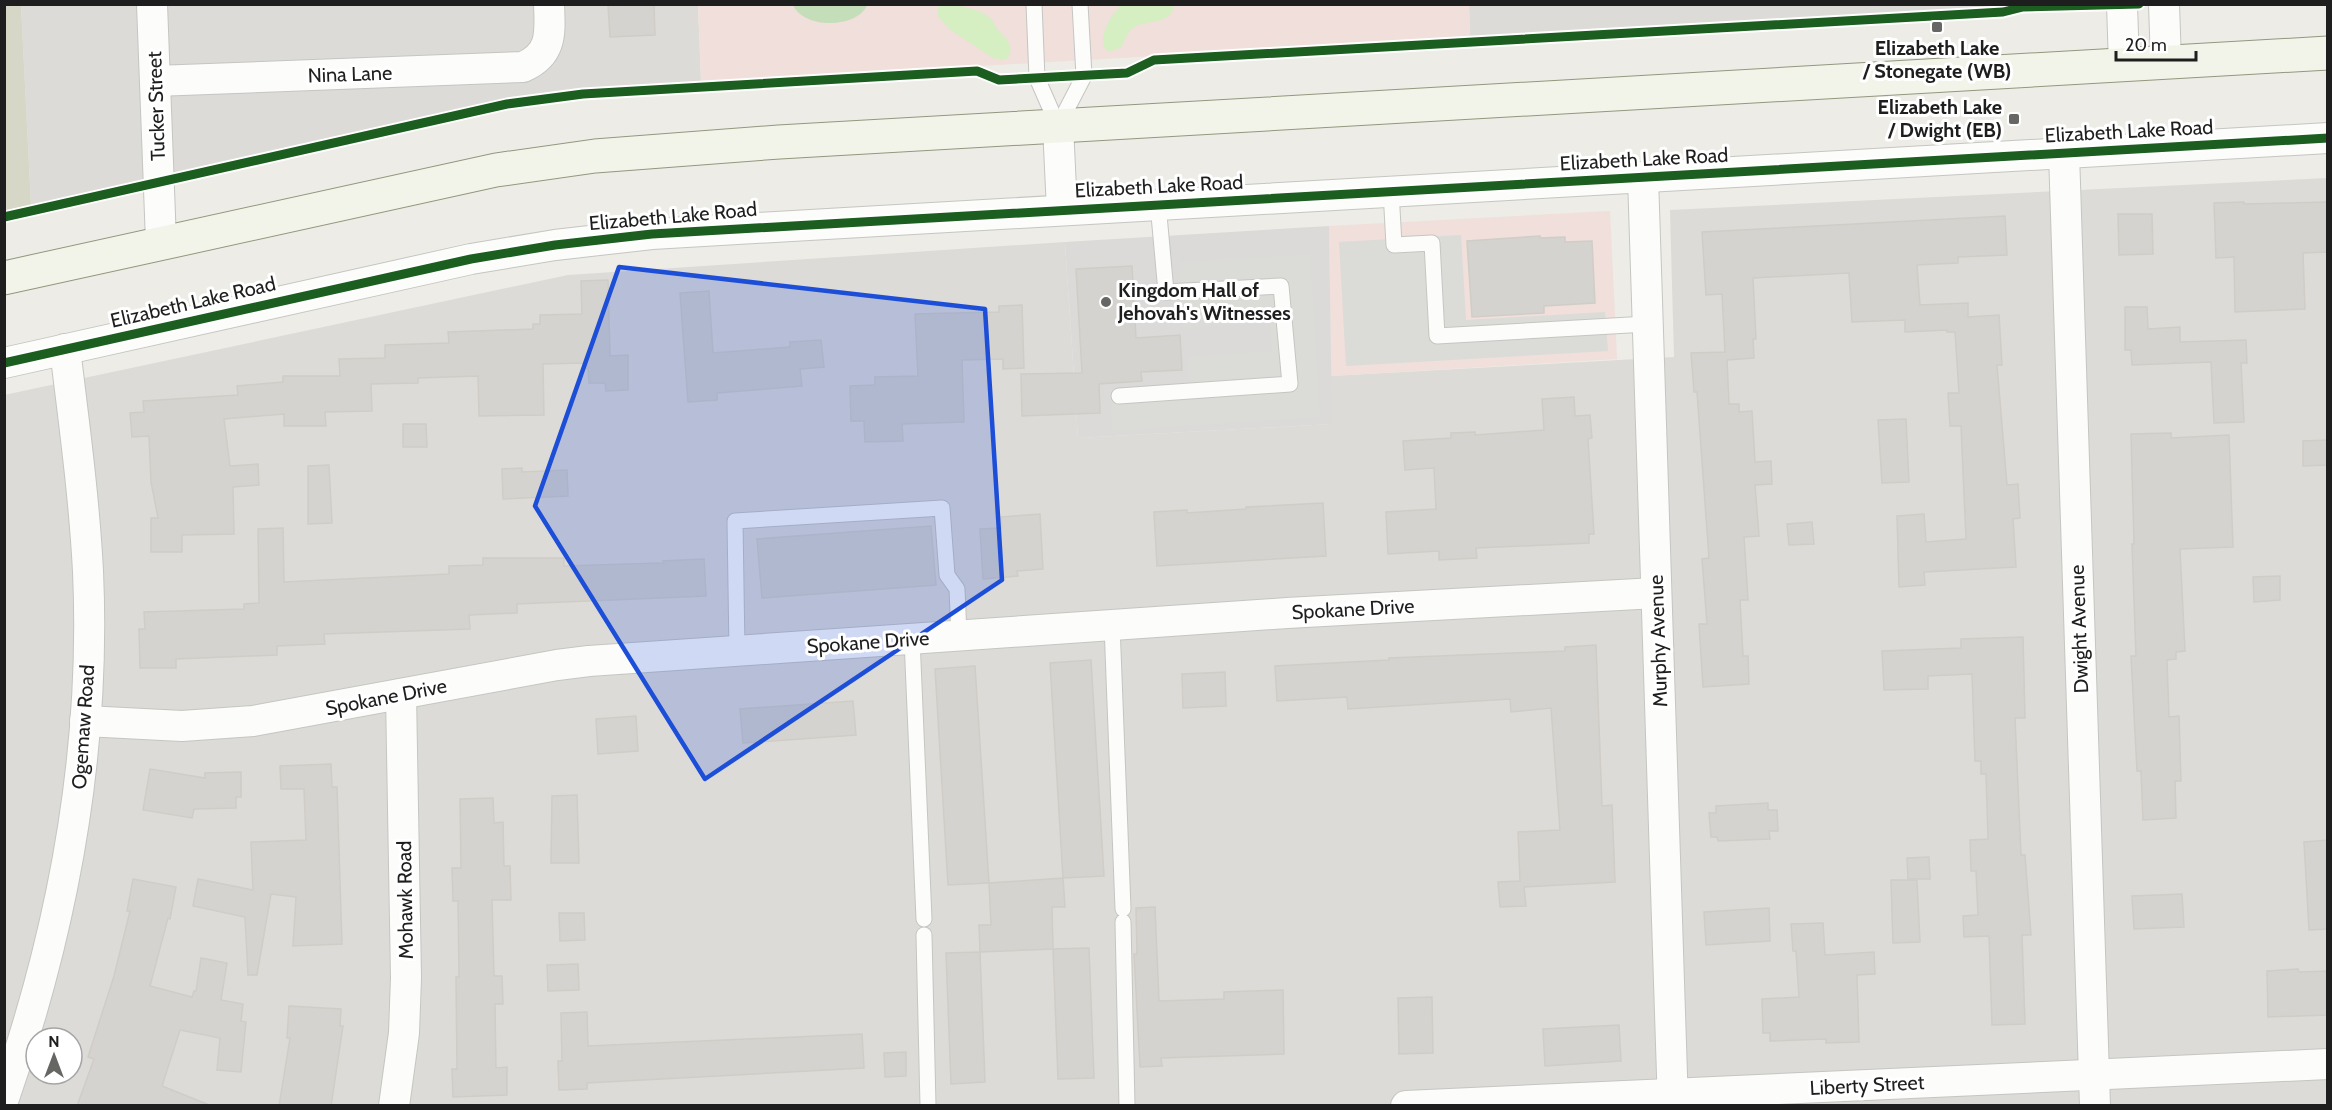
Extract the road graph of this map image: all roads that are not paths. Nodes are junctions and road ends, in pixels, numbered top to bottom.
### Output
1 (153, 4) edge
2 (549, 4) edge
3 (1034, 4) edge
4 (1080, 4) edge
5 (2122, 4) edge
6 (2164, 4) edge
7 (2328, 54) edge
8 (2166, 63) junction
9 (2124, 65) junction
10 (155, 81) junction
11 (1058, 126) junction
12 (2328, 138) edge
13 (2064, 153) junction
14 (1643, 177) junction
15 (1391, 191) junction
16 (1158, 204) junction
17 (1062, 210) junction
18 (161, 243) junction
19 (4, 278) edge
20 (1647, 324) junction
21 (65, 349) junction
22 (4, 363) edge
23 (1119, 396) dead end
24 (1656, 593) junction
25 (1112, 625) junction
26 (959, 636) junction
27 (912, 639) junction
28 (737, 651) junction
29 (400, 694) junction
30 (85, 721) junction
31 (2328, 1064) edge
32 (2094, 1074) junction
33 (4, 1098) edge
34 (1673, 1100) edge
35 (394, 1106) edge
36 (928, 1106) edge
37 (1128, 1106) edge
38 (1406, 1106) edge
39 (2095, 1106) edge

1 - 10 street, Tucker Street
2 - 10 street, Nina Lane
3 - 11 lane
4 - 11 lane
5 - 9 street
6 - 8 street
7 - 8 main road
8 - 9 main road
9 - 11 main road
10 - 18 street, Tucker Street
11 - 17 street, Elizabeth Lake Road
11 - 18 main road
12 - 13 street, Elizabeth Lake Road
13 - 14 street, Elizabeth Lake Road
13 - 32 street, Dwight Avenue
14 - 15 street, Elizabeth Lake Road
14 - 20 street, Murphy Avenue
15 - 16 street, Elizabeth Lake Road
15 - 20 lane
16 - 17 street, Elizabeth Lake Road
16 - 23 lane
17 - 21 street, Elizabeth Lake Road
18 - 19 main road
20 - 24 street, Murphy Avenue
21 - 22 street, Elizabeth Lake Road
21 - 30 street, Ogemaw Road
24 - 25 street, Spokane Drive
24 - 34 street, Murphy Avenue
25 - 26 street, Spokane Drive
25 - 37 lane
26 - 27 street, Spokane Drive
26 - 28 lane
27 - 28 street, Spokane Drive
27 - 36 lane
28 - 29 street, Spokane Drive
29 - 30 street, Spokane Drive
29 - 35 street, Mohawk Road
30 - 33 street, Ogemaw Road
31 - 32 street, Liberty Street
32 - 34 street, Liberty Street
32 - 39 street, Dwight Avenue
34 - 38 street, Liberty Street

